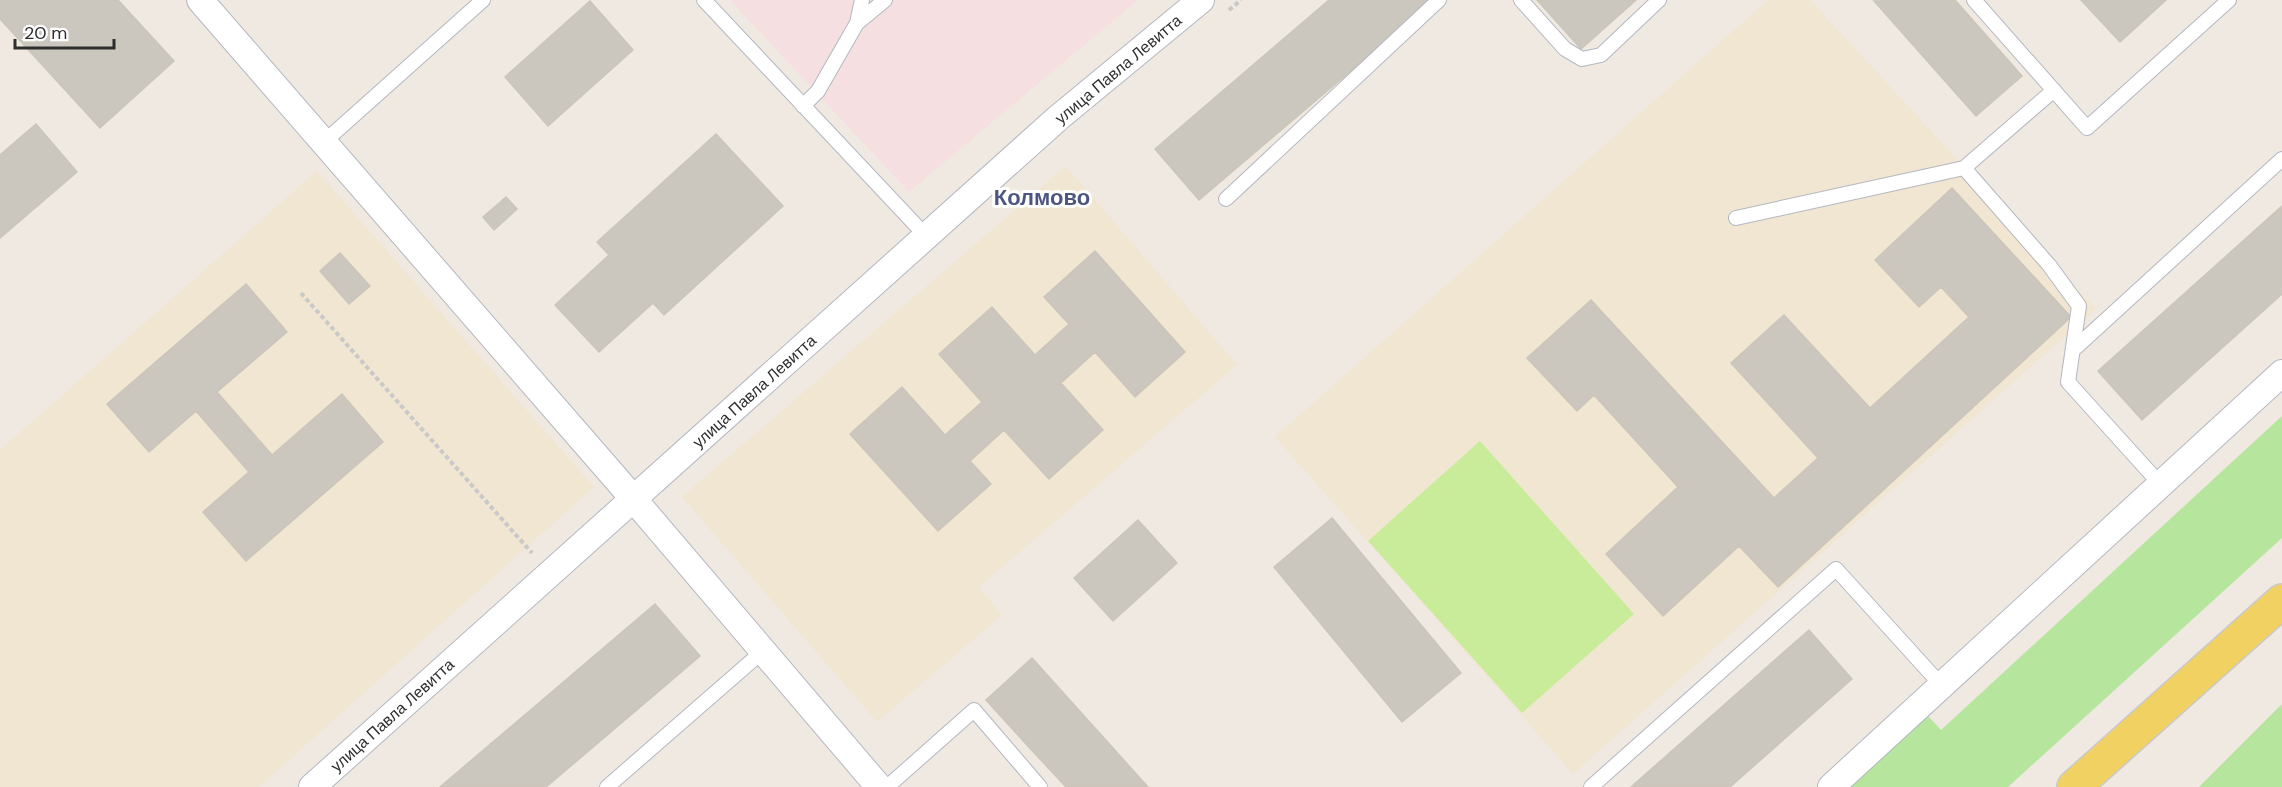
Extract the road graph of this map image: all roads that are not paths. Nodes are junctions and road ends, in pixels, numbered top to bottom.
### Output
1 (200, 0) edge
2 (483, 0) edge
3 (704, 0) edge
4 (862, 0) edge
5 (885, 0) edge
6 (1201, 0) edge
7 (1439, 0) edge
8 (1521, 0) edge
9 (1659, 0) edge
10 (1974, 0) edge
11 (2229, 0) edge
12 (857, 23) junction
13 (2054, 90) junction
14 (803, 106) junction
15 (324, 142) junction
16 (2282, 159) edge
17 (1964, 168) junction
18 (1226, 199) dead end
19 (1736, 218) dead end
20 (926, 236) junction
21 (2073, 350) junction
22 (2282, 373) edge
23 (2161, 485) junction
24 (634, 500) junction
25 (2282, 600) edge
26 (763, 651) junction
27 (1942, 686) junction
28 (312, 787) edge
29 (607, 787) edge
30 (879, 787) edge
31 (887, 787) edge
32 (1040, 787) edge
33 (1591, 787) edge
34 (1831, 787) edge
35 (2074, 787) edge

1 - 15 street
2 - 15 lane
3 - 14 lane
4 - 12 lane
5 - 12 lane
6 - 20 street, улица Павла Левитта
7 - 18 lane
8 - 9 lane
10 - 13 lane
11 - 13 lane
12 - 14 lane
13 - 17 lane
14 - 20 lane
15 - 24 street
16 - 21 lane
17 - 19 lane
17 - 21 lane
20 - 24 street, улица Павла Левитта
21 - 23 lane
22 - 23 street
23 - 27 street
24 - 26 street
24 - 28 street, улица Павла Левитта
25 - 35 main road
26 - 29 lane
26 - 30 street
27 - 33 lane
27 - 34 street
31 - 32 lane

